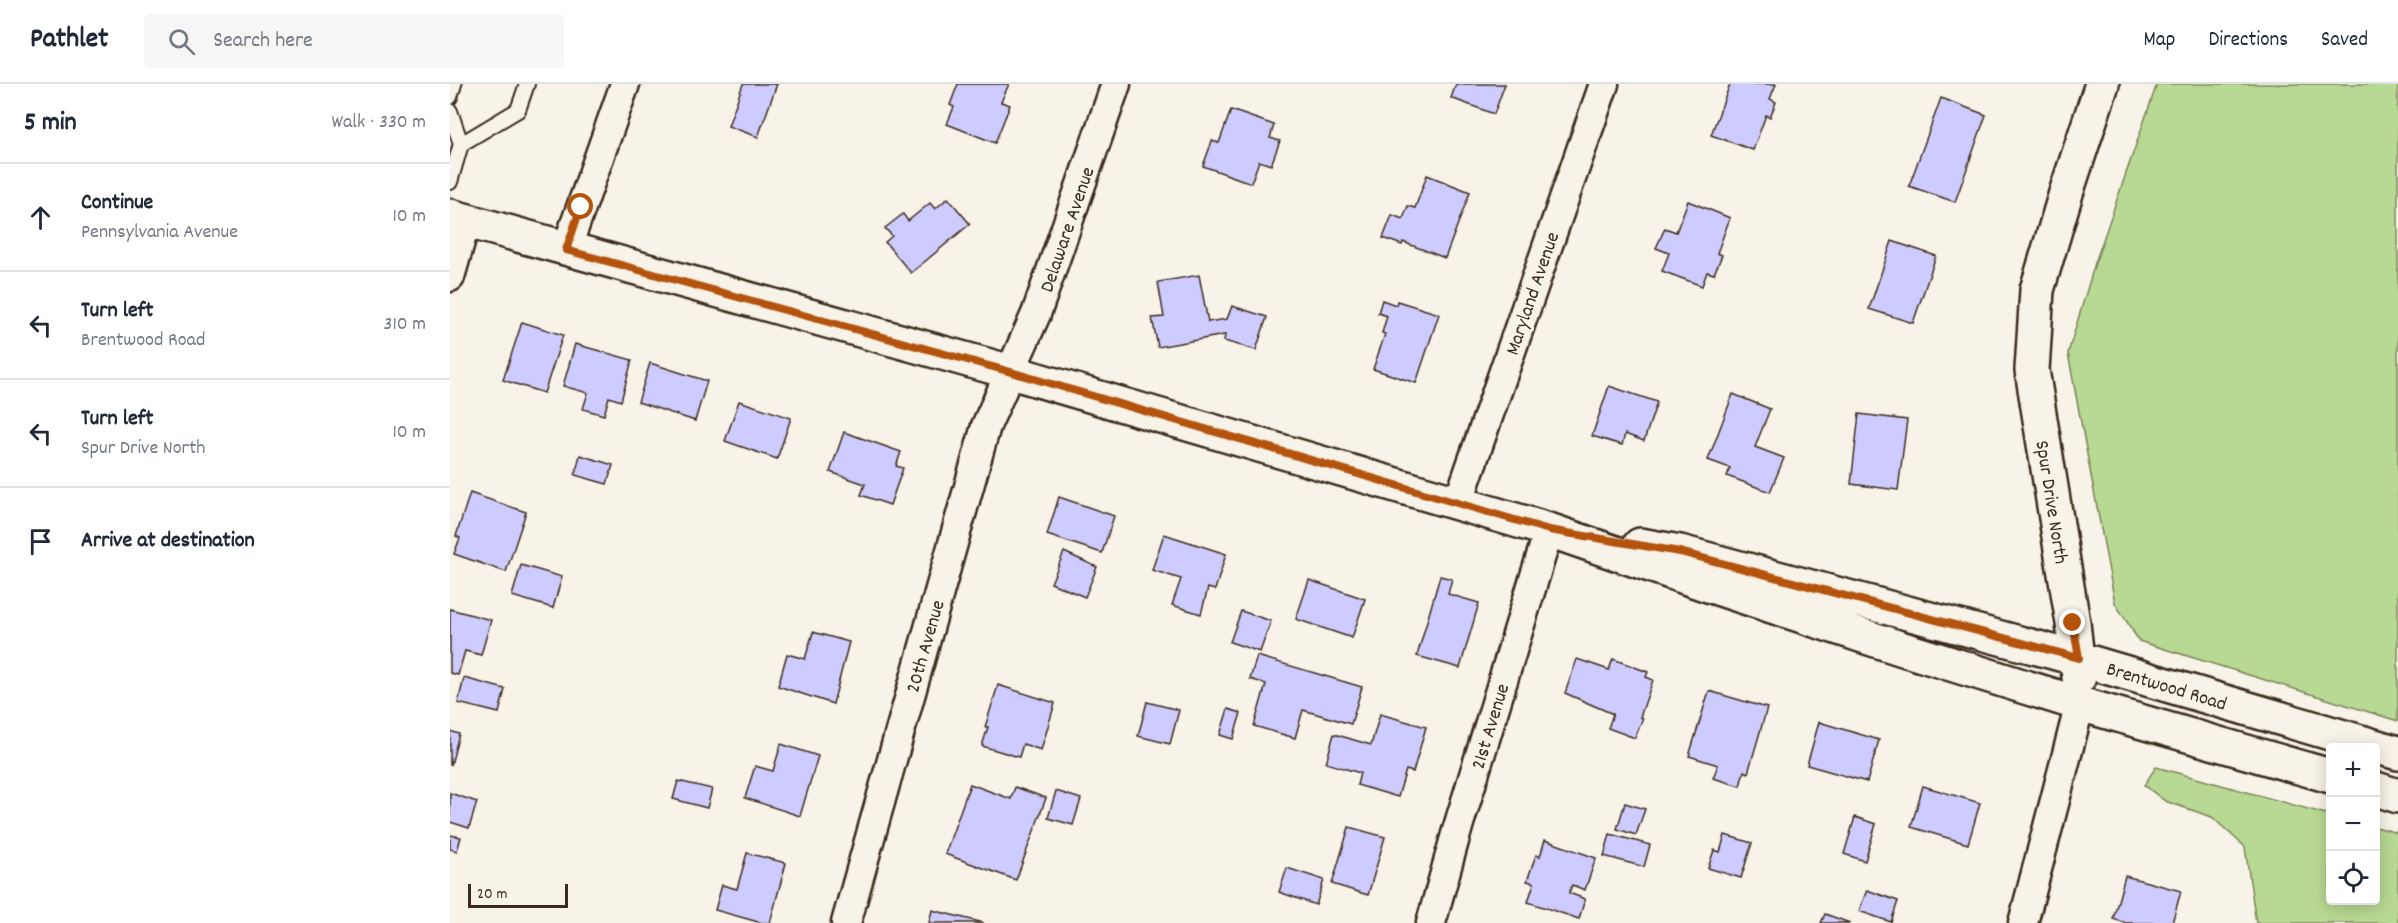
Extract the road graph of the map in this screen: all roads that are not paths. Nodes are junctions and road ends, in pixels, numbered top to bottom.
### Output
1 (454, 84) edge
2 (527, 84) edge
3 (625, 84) edge
4 (1116, 84) edge
5 (1604, 84) edge
6 (2102, 84) edge
7 (450, 97) edge
8 (450, 111) edge
9 (461, 144) junction
10 (450, 182) edge
11 (458, 218) edge
12 (566, 250) junction
13 (450, 277) edge
14 (1011, 372) junction
15 (1458, 503) junction
16 (1549, 530) junction
17 (2079, 658) junction
18 (2080, 704) junction
19 (2398, 753) edge
20 (2326, 775) edge
21 (2380, 790) edge
22 (2398, 796) edge
23 (846, 923) edge
24 (1431, 923) edge
25 (2023, 923) edge

1 - 7 lane
2 - 9 lane
3 - 12 street
4 - 14 street, Delaware Avenue
5 - 15 street, Maryland Avenue
6 - 17 street, Spur Drive North
8 - 9 lane
9 - 10 lane
11 - 12 street, Brentwood Road
11 - 13 street
12 - 14 street, Brentwood Road
14 - 15 street, Brentwood Road
14 - 23 street, 20th Avenue
15 - 16 street, Brentwood Road
16 - 17 street, Brentwood Road
16 - 18 street, Brentwood Road
16 - 24 street, 21st Avenue
17 - 18 street, Spur Drive North
17 - 19 street, Brentwood Road
18 - 20 street, Brentwood Road
18 - 25 street, Spur Drive North
21 - 22 street

